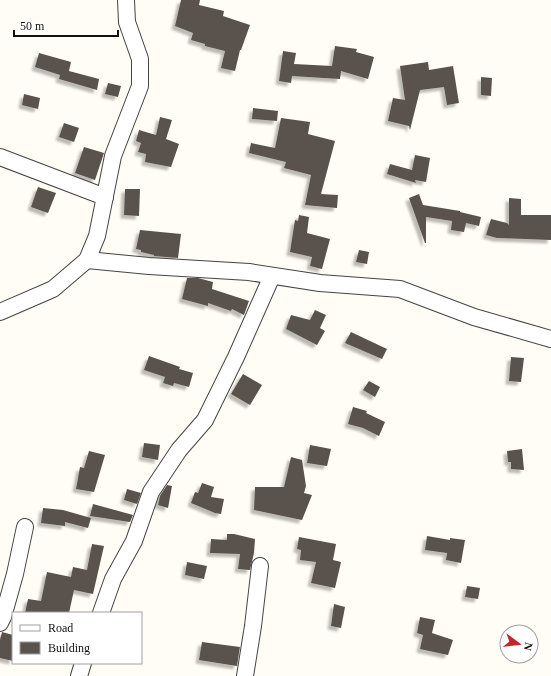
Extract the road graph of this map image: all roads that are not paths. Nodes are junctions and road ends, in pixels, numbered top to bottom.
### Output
1 (126, 0) edge
2 (0, 157) edge
3 (105, 197) junction
4 (87, 260) junction
5 (272, 276) junction
6 (0, 312) edge
7 (551, 339) edge
8 (25, 527) dead end
9 (260, 566) dead end
10 (101, 612) edge
11 (0, 623) edge
12 (83, 664) edge
13 (78, 676) edge
14 (245, 676) edge

1 - 3 street
2 - 3 street
3 - 4 street
4 - 5 street
4 - 6 street
5 - 7 street
5 - 10 street
8 - 11 street
9 - 14 street
12 - 13 street

